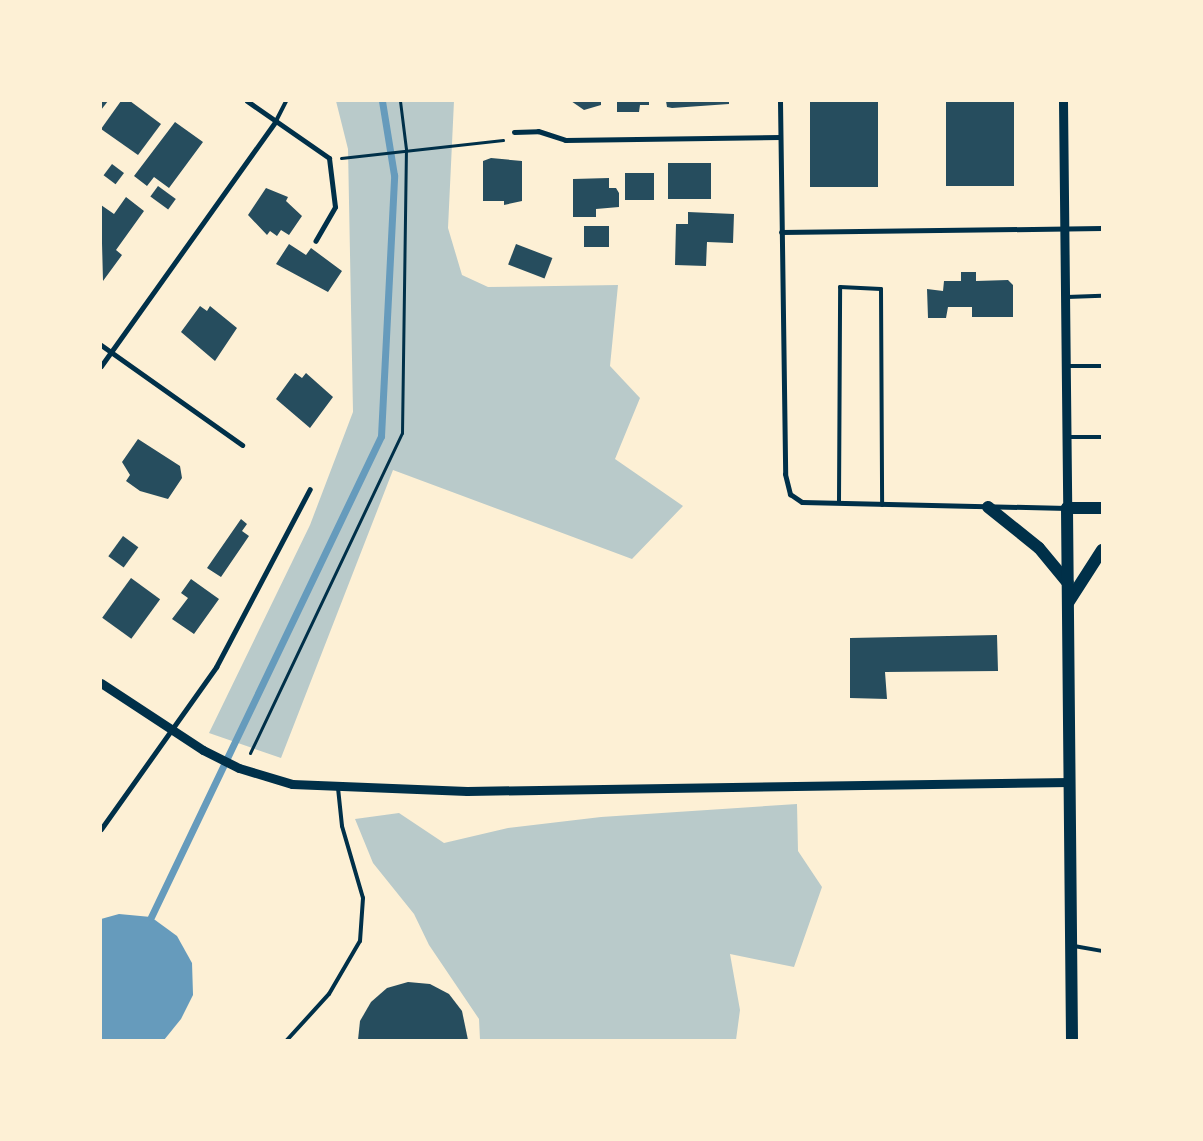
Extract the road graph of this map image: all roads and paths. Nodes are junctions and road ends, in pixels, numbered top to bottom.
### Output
1 (247, 101) edge
2 (286, 101) edge
3 (400, 101) edge
4 (780, 101) edge
5 (1064, 101) edge
6 (276, 122) junction
7 (514, 132) joint
8 (780, 137) junction
9 (404, 149) junction
10 (329, 158) junction
11 (1102, 228) edge
12 (1065, 229) junction
13 (782, 232) junction
14 (315, 241) dead end
15 (1102, 296) edge
16 (1065, 297) junction
17 (101, 345) edge
18 (111, 352) junction
19 (101, 366) edge
20 (1066, 366) junction
21 (1102, 366) edge
22 (1102, 436) edge
23 (1066, 437) junction
24 (242, 445) dead end
25 (310, 489) dead end
26 (839, 504) junction
27 (882, 505) junction
28 (988, 507) junction
29 (1067, 508) junction
30 (1102, 508) edge
31 (1102, 550) edge
32 (1068, 583) junction
33 (1068, 603) junction
34 (101, 683) edge
35 (170, 732) junction
36 (250, 753) dead end
37 (1070, 782) junction
38 (338, 788) junction
39 (101, 829) edge
40 (1072, 946) junction
41 (1102, 950) edge
42 (287, 1040) edge
43 (1072, 1040) edge

1 - 6 street
2 - 6 lane
3 - 9 path
4 - 8 street
5 - 12 street
6 - 10 street
6 - 18 street
7 - 8 street
7 - 9 path
8 - 13 street
9 - 10 path
9 - 36 path
10 - 14 street
11 - 12 street
12 - 13 street
12 - 16 street
13 - 26 street
15 - 16 lane
16 - 20 street
17 - 18 street
18 - 19 street
18 - 24 street
20 - 21 lane
20 - 23 street
22 - 23 lane
23 - 29 street
25 - 35 street
26 - 27 street
26 - 27 lane
27 - 28 street
28 - 29 street
28 - 32 main road
29 - 30 main road
29 - 32 main road
31 - 33 main road
32 - 33 main road
33 - 37 main road
34 - 35 street
35 - 38 street
35 - 39 street
37 - 38 street
37 - 40 main road
38 - 42 lane
40 - 41 lane
40 - 43 main road

